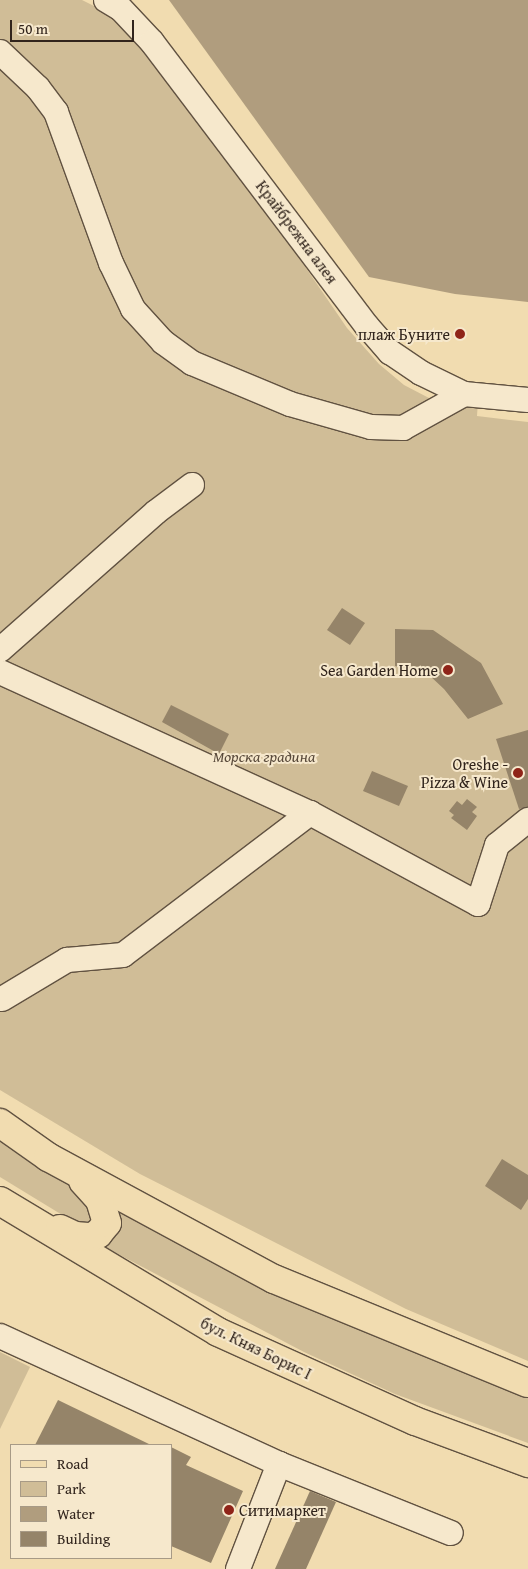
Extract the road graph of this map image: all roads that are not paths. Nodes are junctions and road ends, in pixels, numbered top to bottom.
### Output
1 (106, 0) edge
2 (0, 52) edge
3 (464, 394) junction
4 (528, 400) edge
5 (192, 485) dead end
6 (0, 650) edge
7 (0, 672) edge
8 (310, 813) junction
9 (528, 820) edge
10 (2, 998) dead end
11 (0, 1123) edge
12 (48, 1157) junction
13 (6, 1205) edge
14 (0, 1336) edge
15 (528, 1382) edge
16 (528, 1463) edge
17 (279, 1464) junction
18 (451, 1533) dead end
19 (238, 1569) edge

1 - 3 lane, Крайбрежна алея
2 - 3 lane
3 - 4 lane, Крайбрежна алея
5 - 6 lane
7 - 8 lane
8 - 9 lane
8 - 10 lane
11 - 12 main road
12 - 13 main road
12 - 15 main road
13 - 16 main road, бул. Княз Борис I
14 - 17 lane
17 - 18 lane
17 - 19 lane

